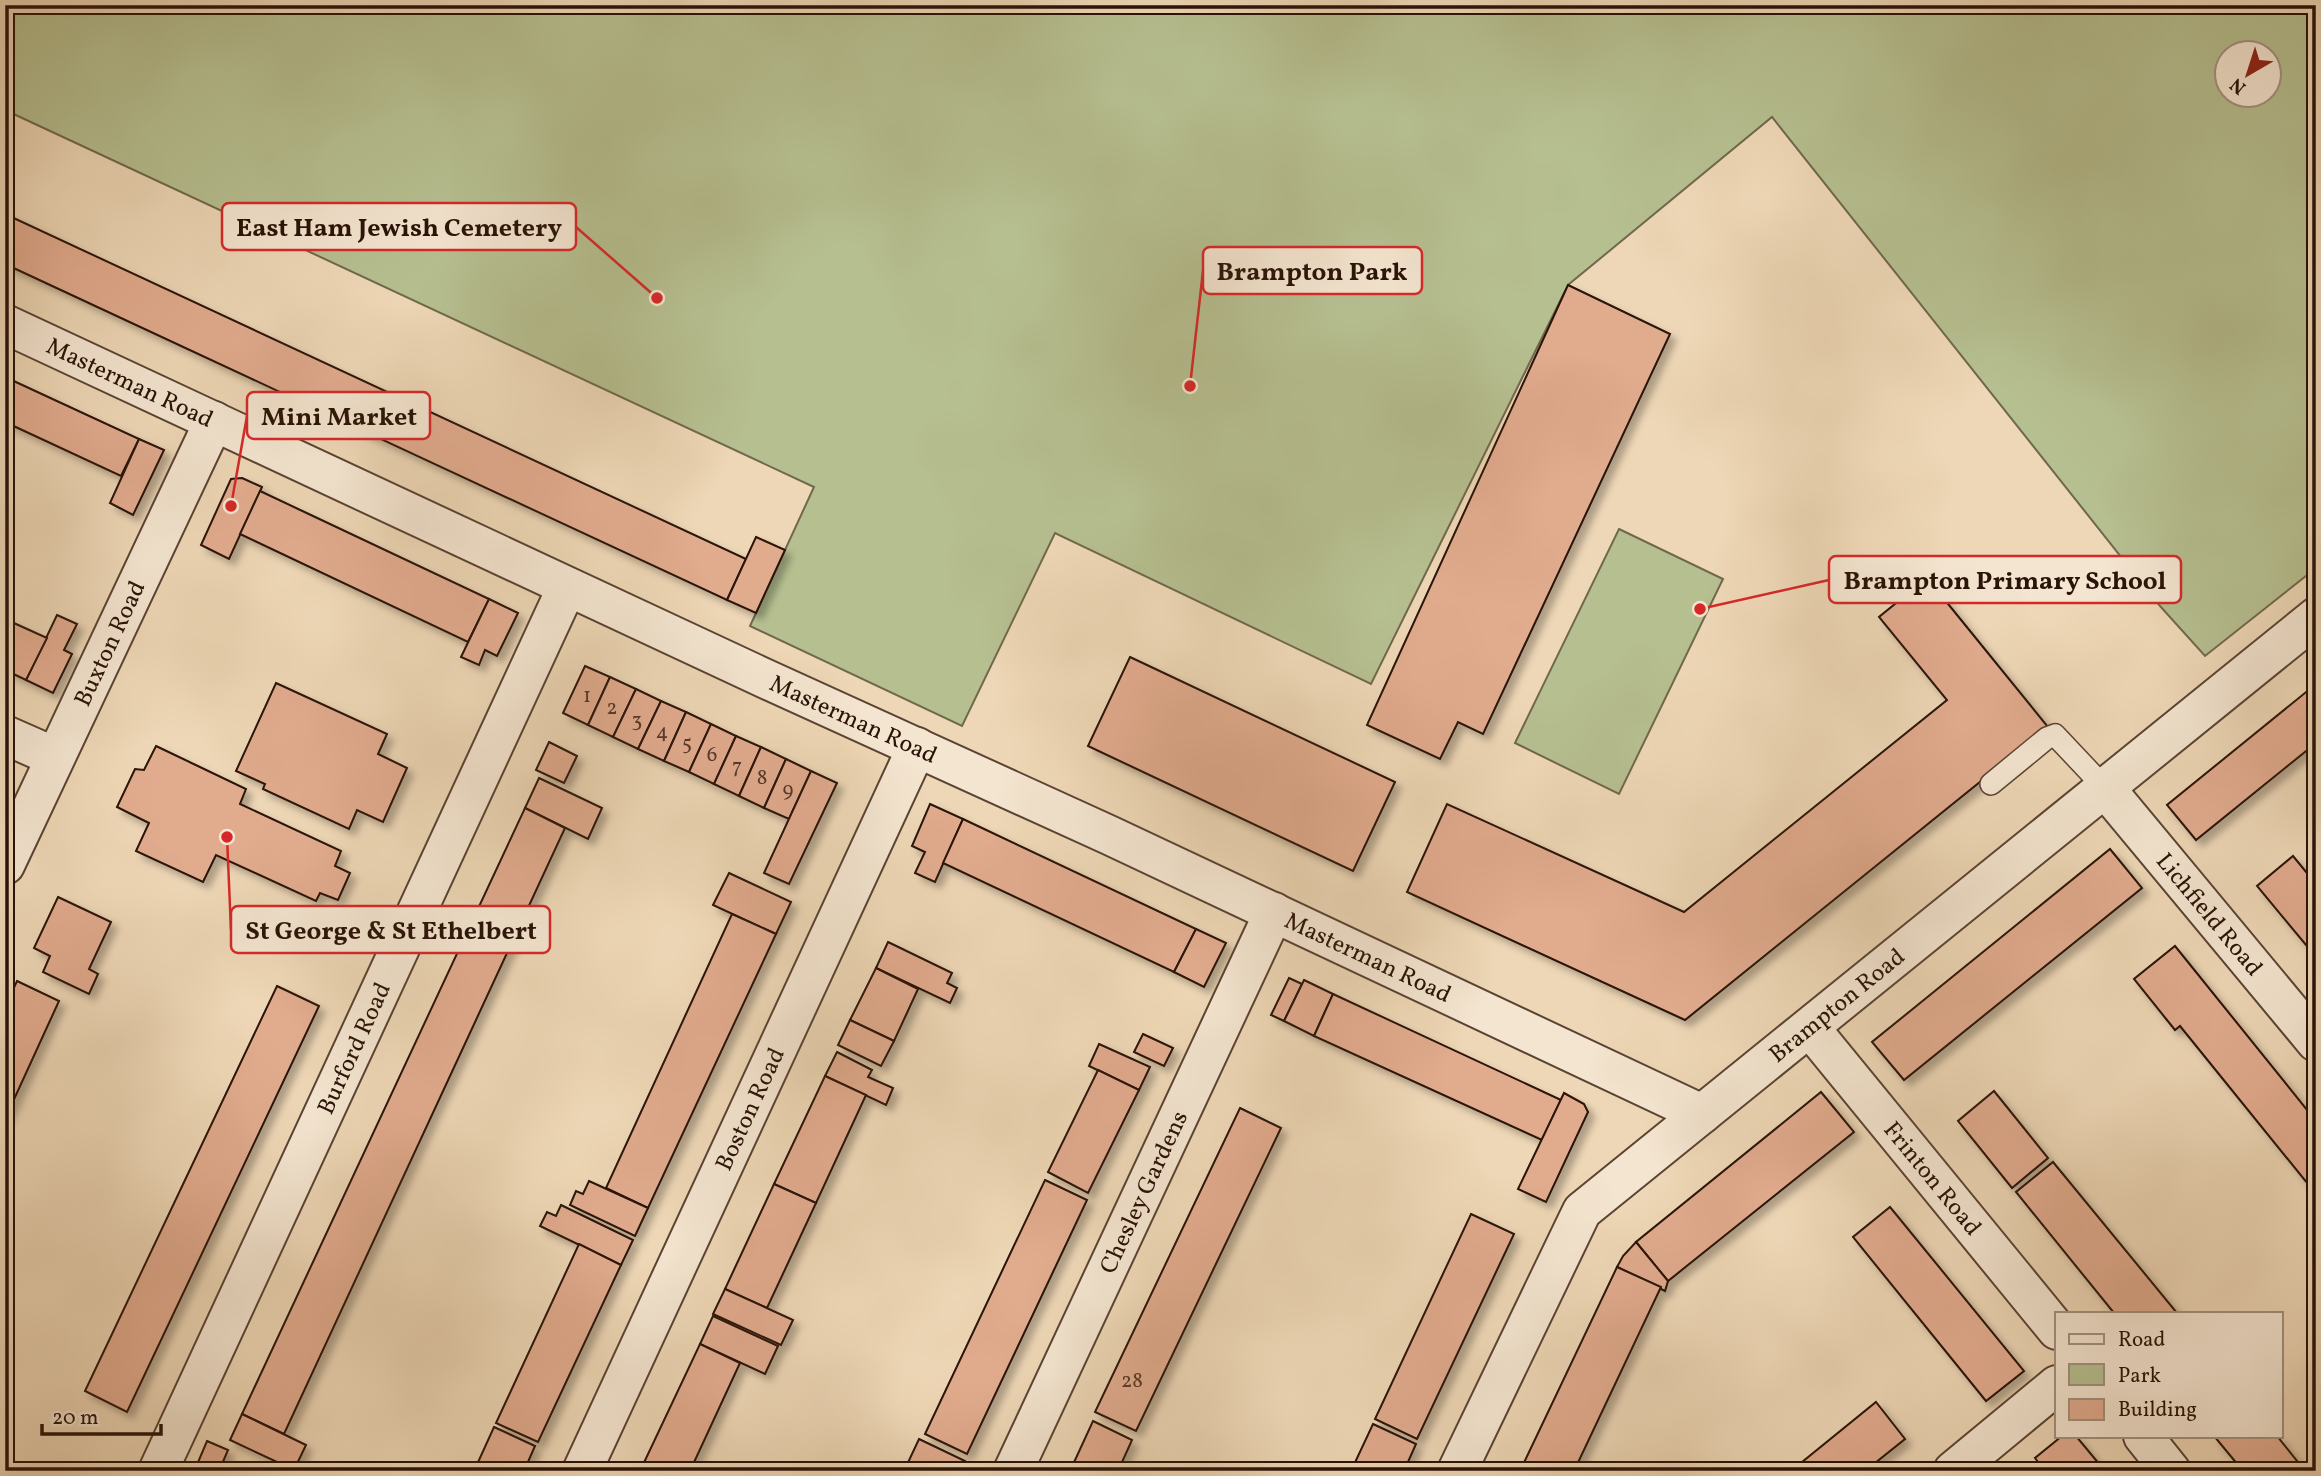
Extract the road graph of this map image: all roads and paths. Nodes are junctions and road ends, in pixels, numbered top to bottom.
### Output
1 (5, 324) edge
2 (214, 421) junction
3 (567, 587) junction
4 (2316, 617) edge
5 (5, 734) edge
6 (918, 747) junction
7 (55, 757) junction
8 (1991, 784) dead end
9 (2105, 788) junction
10 (5, 865) edge
11 (1275, 912) junction
12 (1810, 1028) junction
13 (2316, 1042) edge
14 (1702, 1114) junction
15 (2055, 1328) edge
16 (2055, 1387) edge
17 (2145, 1438) edge
18 (158, 1471) edge
19 (582, 1471) edge
20 (1013, 1471) edge
21 (1457, 1471) edge
22 (1953, 1471) edge
23 (2171, 1471) edge

1 - 2 street, Masterman Road
2 - 3 street, Masterman Road
2 - 7 street, Buxton Road
3 - 6 street, Masterman Road
3 - 18 street, Burford Road
4 - 9 street, Brampton Road
5 - 7 street
6 - 11 street, Masterman Road
6 - 19 street, Boston Road
7 - 10 street, Buxton Road
8 - 9 lane
9 - 12 street, Brampton Road
9 - 13 street, Lichfield Road
11 - 14 street, Masterman Road
11 - 20 street, Chesley Gardens
12 - 14 street, Brampton Road
12 - 15 street, Frinton Road
14 - 21 street, Brampton Road
16 - 22 street
17 - 23 street

